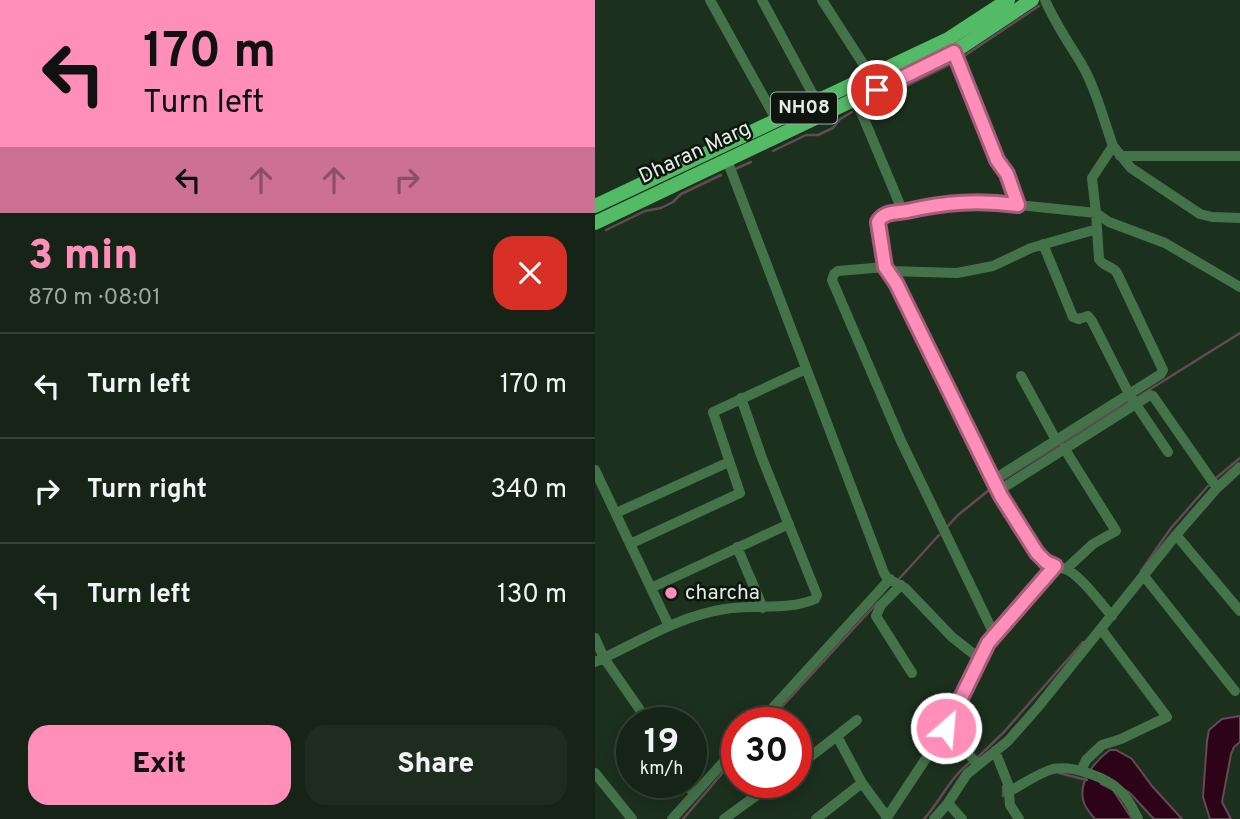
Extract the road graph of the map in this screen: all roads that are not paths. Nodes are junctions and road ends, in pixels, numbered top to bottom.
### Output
1 (710, 0) edge
2 (762, 0) edge
3 (822, 0) edge
4 (1008, 0) edge
5 (1033, 0) edge
6 (1045, 0) edge
7 (954, 52) junction
8 (871, 76) junction
9 (856, 100) junction
10 (817, 102) junction
11 (777, 121) junction
12 (1117, 151) junction
13 (1240, 156) edge
14 (727, 160) junction
15 (1018, 205) junction
16 (595, 206) edge
17 (903, 212) junction
18 (1097, 213) junction
19 (1240, 218) edge
20 (596, 221) edge
21 (1097, 229) junction
22 (1043, 244) junction
23 (887, 269) junction
24 (1240, 287) edge
25 (806, 369) junction
26 (1021, 376) dead end
27 (741, 398) junction
28 (1133, 399) junction
29 (1061, 444) junction
30 (1168, 452) dead end
31 (729, 461) junction
32 (1240, 467) edge
33 (595, 470) edge
34 (993, 480) junction
35 (1217, 488) junction
36 (998, 491) junction
37 (616, 513) junction
38 (789, 524) junction
39 (1176, 535) junction
40 (630, 544) junction
41 (737, 547) junction
42 (1061, 567) junction
43 (1144, 576) junction
44 (890, 579) junction
45 (901, 585) junction
46 (651, 588) junction
47 (763, 608) junction
48 (1240, 611) edge
49 (1112, 616) junction
50 (669, 626) junction
51 (1101, 629) junction
52 (995, 634) junction
53 (595, 638) edge
54 (979, 659) junction
55 (599, 660) edge
56 (912, 673) dead end
57 (1235, 691) dead end
58 (636, 707) edge
59 (774, 707) edge
60 (857, 720) dead end
61 (946, 728) junction
62 (838, 738) junction
63 (995, 751) junction
64 (812, 754) edge
65 (721, 764) edge
66 (978, 765) junction
67 (1083, 771) junction
68 (595, 772) edge
69 (707, 780) edge
70 (862, 783) junction
71 (1008, 792) junction
72 (690, 798) edge
73 (753, 798) edge
74 (948, 803) junction
75 (886, 818) edge
76 (632, 819) edge
77 (672, 819) edge
78 (724, 819) edge
79 (815, 819) edge
80 (934, 819) edge
81 (962, 819) edge
82 (1019, 819) edge
83 (1138, 819) edge

1 - 11 street
2 - 10 street
3 - 8 street
4 - 8 main road, Dharan Marg / NH08
5 - 7 main road, Dharan Marg / NH08
6 - 12 street
7 - 9 main road, Dharan Marg / NH08
7 - 15 street
8 - 10 main road, Dharan Marg / NH08
9 - 14 main road, Dharan Marg / NH08
9 - 17 street
10 - 11 main road, Dharan Marg / NH08
11 - 16 main road, Dharan Marg / NH08
12 - 13 street
12 - 18 street
12 - 19 street
14 - 20 main road, Dharan Marg / NH08
14 - 25 street
15 - 17 street
15 - 18 street
17 - 23 street
18 - 21 street
18 - 24 street
21 - 22 street
21 - 28 street
22 - 23 street
22 - 28 street
23 - 34 street
23 - 52 street
25 - 27 street
25 - 44 street
26 - 29 street
27 - 31 street
27 - 38 street
28 - 29 street
28 - 30 street
28 - 35 street
29 - 34 street
29 - 36 street
29 - 42 street
31 - 37 street
31 - 40 street
32 - 35 street
33 - 37 street
34 - 36 street
35 - 39 street
36 - 42 street
37 - 40 street
38 - 41 street
38 - 47 street
39 - 43 street
39 - 48 street
40 - 46 street
41 - 46 street
41 - 47 street
42 - 49 street
42 - 52 street
43 - 49 street
43 - 57 street
44 - 45 street
44 - 59 street
45 - 54 street
45 - 56 street
46 - 50 street
47 - 50 street
49 - 51 street
50 - 55 street
51 - 63 street
51 - 67 street
52 - 54 street
53 - 55 street
54 - 61 street
55 - 58 street
60 - 62 street
61 - 66 street
61 - 75 street
62 - 64 street
62 - 70 street
63 - 66 street
63 - 71 street
65 - 69 street
66 - 74 street
67 - 71 street
67 - 83 street
68 - 76 street
70 - 75 street
70 - 79 street
71 - 82 street
72 - 77 street
73 - 78 street
74 - 80 street
74 - 81 street

